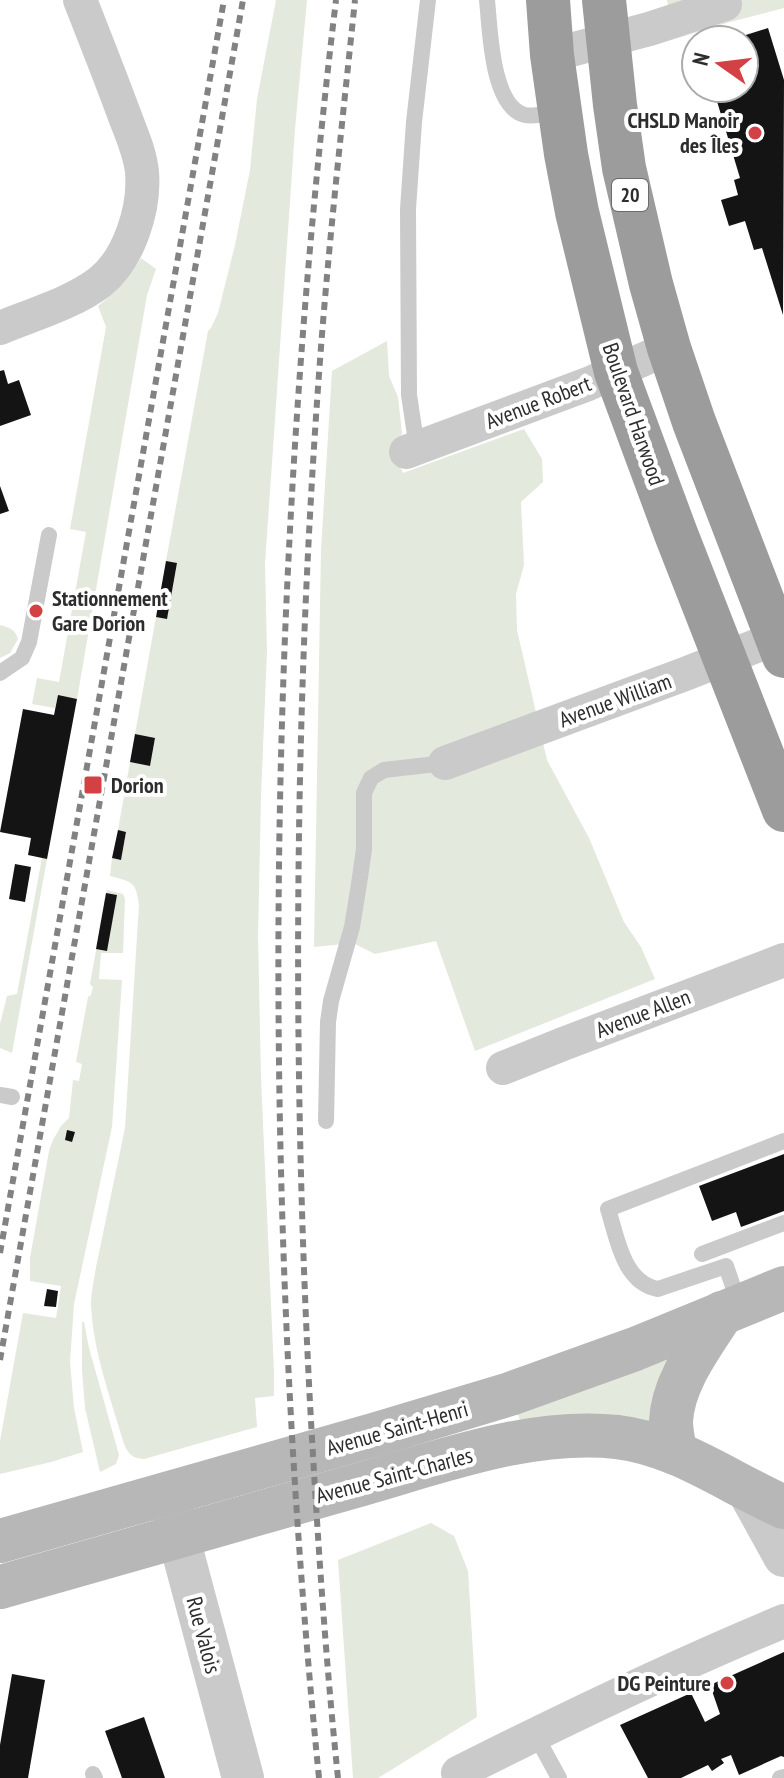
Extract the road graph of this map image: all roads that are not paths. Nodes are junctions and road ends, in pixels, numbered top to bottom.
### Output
1 (80, 0) edge
2 (428, 0) edge
3 (487, 0) edge
4 (548, 0) edge
5 (729, 2) edge
6 (606, 20) edge
7 (552, 55) junction
8 (560, 111) junction
9 (0, 328) edge
10 (669, 348) junction
11 (616, 372) junction
12 (412, 450) joint
13 (49, 535) dead end
14 (782, 642) edge
15 (724, 658) junction
16 (0, 673) edge
17 (445, 763) joint
18 (784, 810) edge
19 (784, 960) edge
20 (503, 1068) dead end
21 (326, 1121) dead end
22 (784, 1141) edge
23 (784, 1223) edge
24 (702, 1254) dead end
25 (784, 1288) edge
26 (731, 1309) junction
27 (675, 1453) junction
28 (166, 1492) junction
29 (766, 1498) edge
30 (178, 1535) junction
31 (0, 1541) edge
32 (784, 1556) edge
33 (0, 1587) edge
34 (784, 1621) edge
35 (535, 1734) junction
36 (458, 1773) dead end
37 (243, 1778) edge
38 (559, 1778) edge

1 - 9 street
2 - 12 lane
3 - 8 lane
4 - 7 highway, Boulevard Harwood
5 - 6 street
6 - 7 street
6 - 10 highway, 20
7 - 8 highway, Boulevard Harwood
8 - 11 highway, Boulevard Harwood
10 - 11 street, Avenue Robert
10 - 14 highway, 20
11 - 12 street, Avenue Robert
11 - 15 highway, Boulevard Harwood
13 - 16 lane
14 - 15 street, Avenue William
15 - 17 street, Avenue William
15 - 18 highway, Boulevard Harwood
17 - 21 lane
19 - 20 street, Avenue Allen
22 - 26 lane
23 - 24 lane
25 - 26 main road, Avenue Saint-Henri
26 - 27 main road
26 - 28 main road, Avenue Saint-Henri
27 - 29 main road, Avenue Saint-Charles
27 - 30 main road, Avenue Saint-Charles
28 - 30 street, Rue Valois
28 - 31 main road, Avenue Saint-Henri
29 - 32 street
30 - 33 main road, Avenue Saint-Charles
30 - 37 street, Rue Valois
34 - 35 street
35 - 36 street
35 - 38 lane

